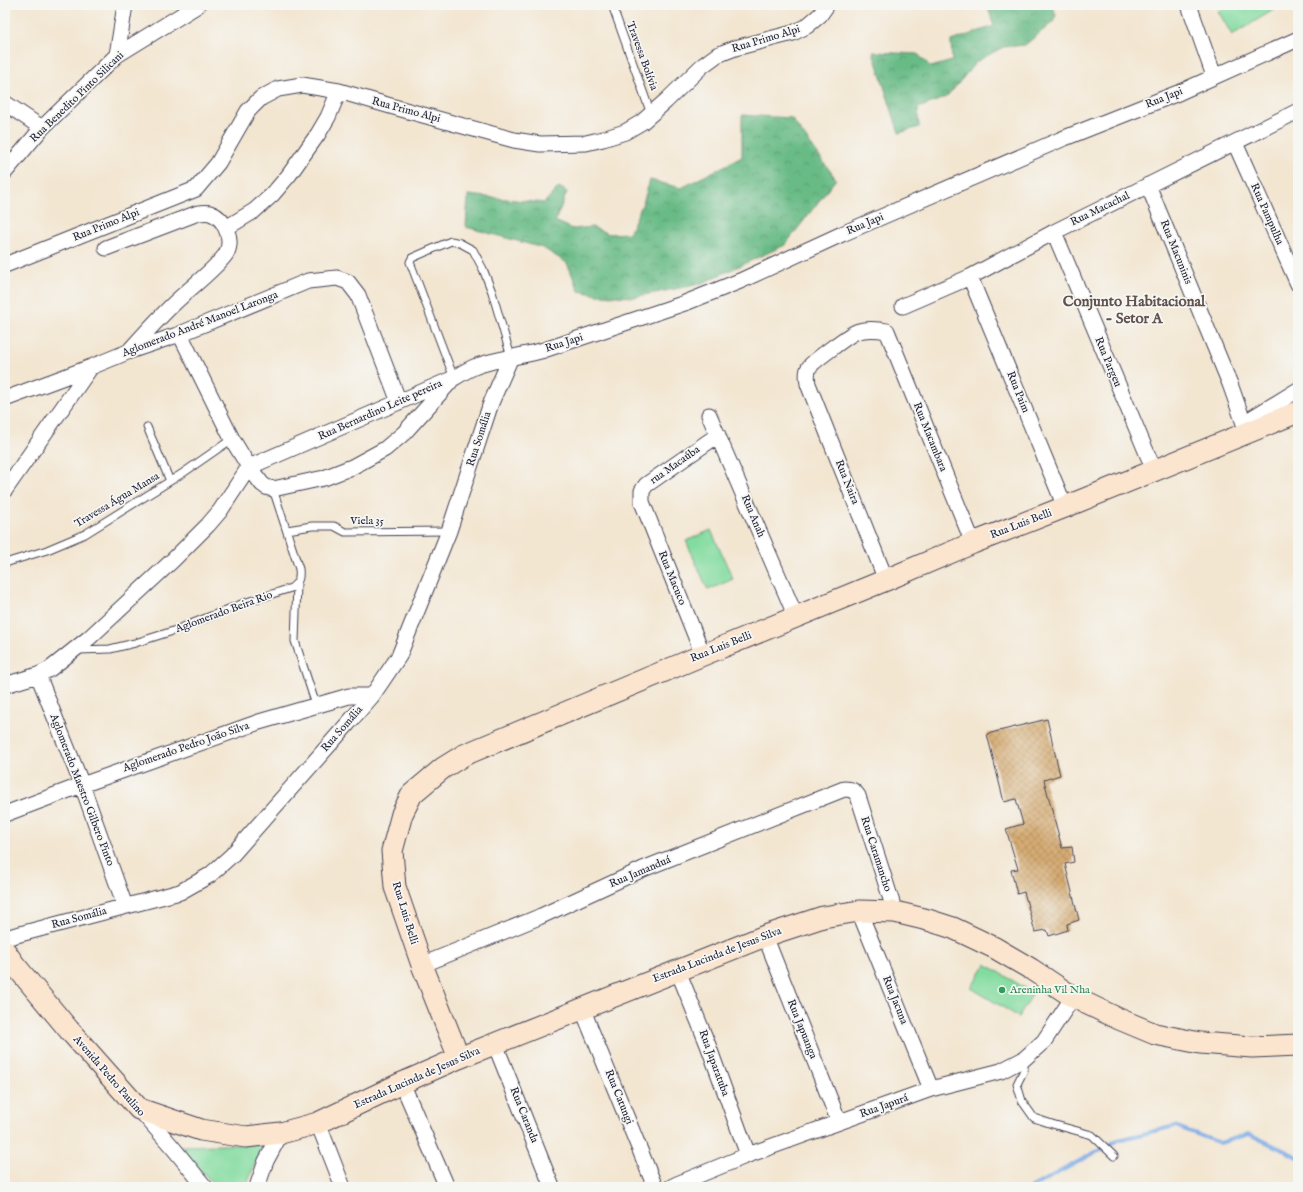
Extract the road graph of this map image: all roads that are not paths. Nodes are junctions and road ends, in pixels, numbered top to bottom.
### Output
1 (125, 5) edge
2 (198, 5) edge
3 (612, 5) edge
4 (827, 5) edge
5 (1189, 5) edge
6 (1298, 39) edge
7 (118, 55) junction
8 (1214, 76) junction
9 (339, 91) junction
10 (5, 103) edge
11 (1298, 111) edge
12 (651, 114) junction
13 (42, 128) junction
14 (1236, 143) junction
15 (5, 172) edge
16 (1148, 185) junction
17 (226, 228) junction
18 (1054, 232) junction
19 (106, 248) dead end
20 (5, 265) edge
21 (970, 277) junction
22 (1298, 284) edge
23 (903, 306) dead end
24 (887, 331) joint
25 (180, 334) junction
26 (130, 351) junction
27 (511, 357) junction
28 (91, 367) junction
29 (454, 378) junction
30 (1298, 390) edge
31 (5, 399) edge
32 (399, 402) junction
33 (1298, 412) edge
34 (710, 416) dead end
35 (147, 427) dead end
36 (1245, 427) junction
37 (718, 435) junction
38 (232, 439) junction
39 (249, 467) junction
40 (1154, 470) junction
41 (170, 481) junction
42 (273, 489) junction
43 (5, 490) edge
44 (642, 502) joint
45 (1065, 507) junction
46 (287, 530) junction
47 (449, 531) junction
48 (973, 543) junction
49 (5, 563) edge
50 (886, 580) junction
51 (297, 584) junction
52 (796, 617) junction
53 (74, 650) junction
54 (703, 655) junction
55 (38, 675) junction
56 (5, 685) edge
57 (372, 696) junction
58 (316, 704) junction
59 (82, 785) junction
60 (858, 796) joint
61 (5, 814) edge
62 (125, 906) junction
63 (859, 911) junction
64 (895, 912) junction
65 (764, 936) junction
66 (5, 938) edge
67 (8, 960) edge
68 (422, 965) junction
69 (678, 971) junction
70 (1073, 996) junction
71 (582, 1008) junction
72 (495, 1044) junction
73 (1298, 1045) edge
74 (459, 1058) junction
75 (1024, 1059) junction
76 (402, 1083) junction
77 (931, 1089) junction
78 (139, 1109) junction
79 (839, 1122) junction
80 (318, 1123) junction
81 (281, 1133) junction
82 (748, 1155) junction
83 (1114, 1156) dead end
84 (205, 1187) edge
85 (257, 1187) edge
86 (343, 1187) edge
87 (446, 1187) edge
88 (552, 1187) edge
89 (655, 1187) edge
90 (671, 1187) edge

1 - 7 street
2 - 7 street, Rua Benedito Pinto Silicani
3 - 12 lane, Travessa Bolívia
4 - 12 street, Rua Primo Alpi
5 - 8 street
6 - 8 street, Rua Japi
7 - 13 street, Rua Benedito Pinto Silicani
8 - 27 street, Rua Japi
9 - 12 street, Rua Primo Alpi
9 - 17 street
9 - 20 street, Rua Primo Alpi
10 - 13 street
11 - 14 street, Rua Macachal
13 - 15 street, Rua Benedito Pinto Silicani
14 - 16 street, Rua Macachal
14 - 22 street, Rua Pampulha
16 - 18 street, Rua Macachal
16 - 36 street, Rua Macuninis
17 - 19 street
17 - 26 street
18 - 21 street, Rua Macachal
18 - 40 street, Rua Pargeu
21 - 23 street, Rua Macachal
21 - 45 street, Rua Paim
24 - 48 street, Rua Macambara
24 - 50 street, Rua Naira
25 - 26 street, Aglomerado André Manoel Laronga
25 - 32 street, Aglomerado André Manoel Laronga
25 - 38 street
26 - 28 street, Aglomerado André Manoel Laronga
27 - 29 street, Rua Bernardino Leite pereira
27 - 29 lane
27 - 47 street, Rua Somália
28 - 31 street, Aglomerado André Manoel Laronga
28 - 43 street
29 - 32 street, Rua Bernardino Leite pereira
29 - 42 street
30 - 36 street
32 - 39 street, Rua Bernardino Leite pereira
33 - 36 main road, Rua Luis Belli
34 - 37 street, Rua Anah
35 - 41 lane
36 - 40 main road, Rua Luis Belli
37 - 44 street, rua Macaúba
37 - 52 street, Rua Anah
38 - 39 street
38 - 41 lane, Travessa Água Mansa
39 - 42 street
39 - 53 street
40 - 45 main road, Rua Luis Belli
41 - 49 lane, Travessa Água Mansa
42 - 46 lane
44 - 54 street, Rua Macuco
45 - 48 main road, Rua Luis Belli
46 - 47 lane, Viela 35
46 - 51 lane
47 - 57 street, Rua Somália
48 - 50 main road, Rua Luis Belli
50 - 52 main road, Rua Luis Belli
51 - 53 lane, Aglomerado Beira Rio
51 - 58 lane
52 - 54 main road, Rua Luis Belli
53 - 55 street
54 - 68 main road, Rua Luis Belli
55 - 56 street
55 - 59 street, Aglomerado Maestro Gilbero Pinto
57 - 58 street, Aglomerado Pedro João Silva
57 - 62 street, Rua Somália
58 - 59 street, Aglomerado Pedro João Silva
59 - 61 street, Aglomerado Pedro João Silva
59 - 62 street, Aglomerado Maestro Gilbero Pinto
60 - 64 street, Rua Caramancho
60 - 68 street, Rua Jamanduá
62 - 66 street, Rua Somália
63 - 64 main road, Estrada Lucinda de Jesus Silva
63 - 65 main road, Estrada Lucinda de Jesus Silva
63 - 77 street, Rua Jacuna
64 - 70 main road, Estrada Lucinda de Jesus Silva
65 - 69 main road, Estrada Lucinda de Jesus Silva
65 - 79 street, Rua Japuanga
67 - 78 main road, Avenida Pedro Paulino
68 - 74 main road, Rua Luis Belli
69 - 71 main road, Estrada Lucinda de Jesus Silva
69 - 82 street, Rua Japaratuba
70 - 73 main road, Estrada Lucinda de Jesus Silva
70 - 75 street, Rua Japurá
71 - 72 main road, Estrada Lucinda de Jesus Silva
71 - 89 street, Rua Catungi
72 - 74 main road, Estrada Lucinda de Jesus Silva
72 - 88 street, Rua Caranda
74 - 76 main road, Estrada Lucinda de Jesus Silva
75 - 77 street, Rua Japurá
75 - 83 lane
76 - 80 main road, Estrada Lucinda de Jesus Silva
76 - 87 street
77 - 79 street, Rua Japurá
78 - 81 main road, Estrada Lucinda de Jesus Silva
78 - 84 street, Avenida Pedro Paulino
79 - 82 street, Rua Japurá
80 - 81 main road, Estrada Lucinda de Jesus Silva
80 - 86 street
81 - 85 street
82 - 90 street, Rua Japurá

